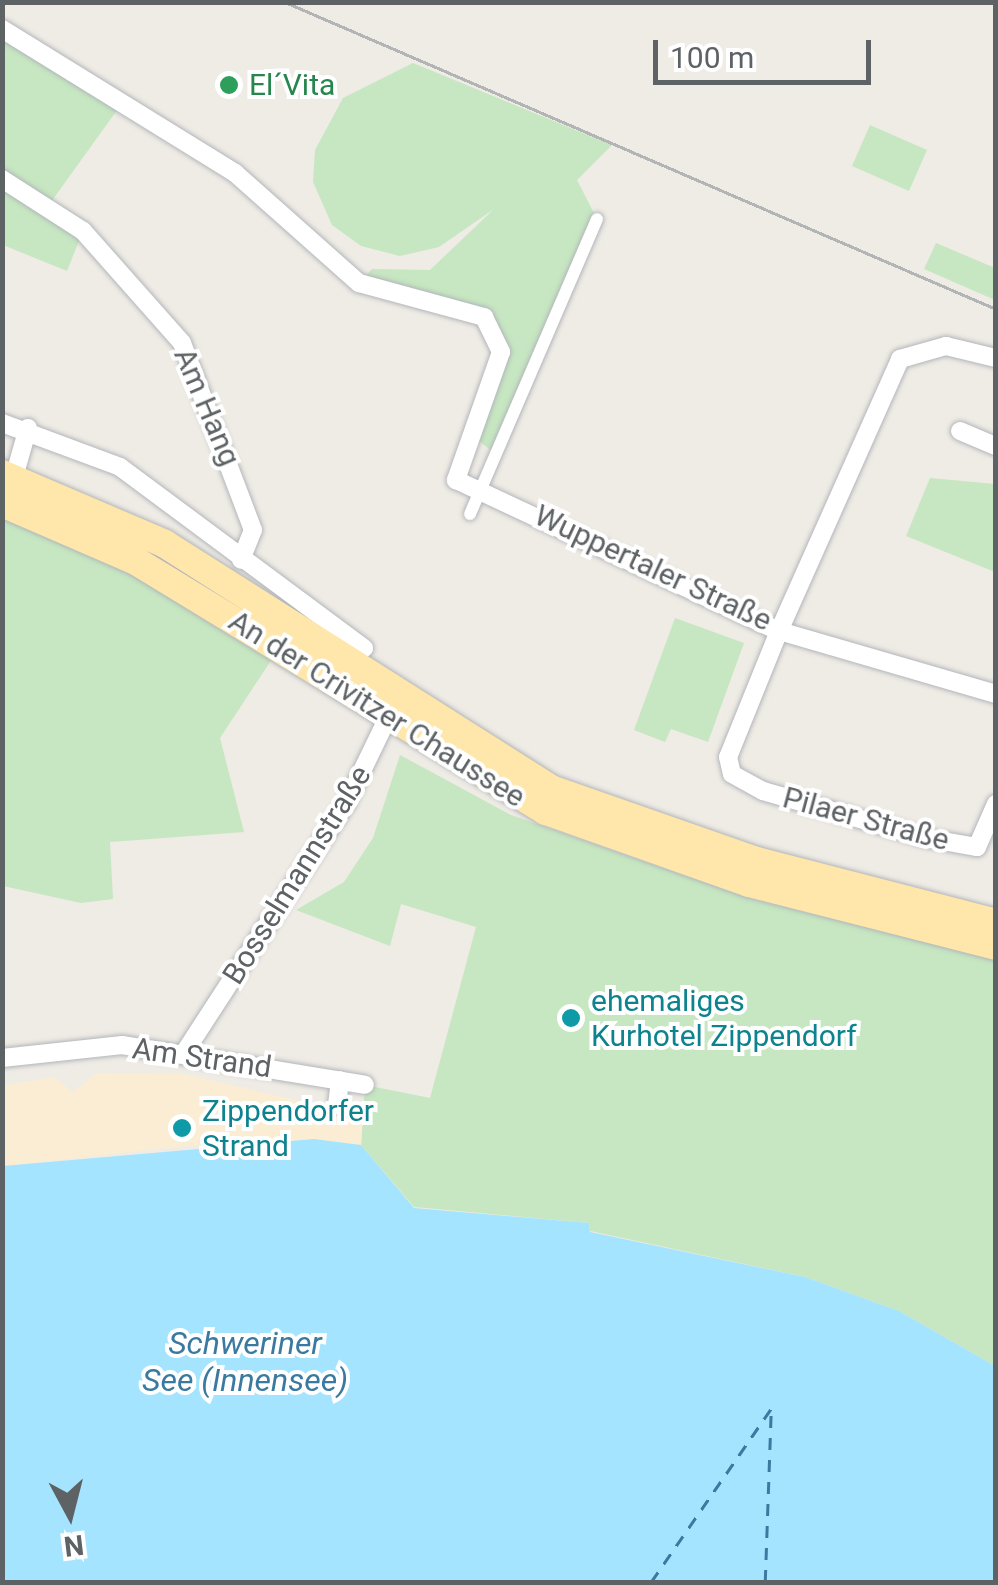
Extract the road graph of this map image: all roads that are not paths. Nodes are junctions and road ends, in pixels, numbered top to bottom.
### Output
1 (2, 29) edge
2 (2, 179) edge
3 (597, 219) dead end
4 (996, 358) edge
5 (2, 423) edge
6 (28, 428) junction
7 (960, 431) dead end
8 (996, 446) edge
9 (6, 485) edge
10 (488, 493) junction
11 (470, 514) dead end
12 (241, 560) junction
13 (779, 631) junction
14 (364, 648) dead end
15 (996, 694) edge
16 (393, 707) junction
17 (996, 804) edge
18 (996, 923) edge
19 (996, 946) edge
20 (186, 1050) junction
21 (2, 1058) edge
22 (340, 1080) junction
23 (364, 1085) dead end
24 (337, 1105) dead end

1 - 10 street
2 - 12 street, Am Hang
3 - 10 street
4 - 13 street, Wuppertaler Straße
5 - 6 street, An der Crivitzer Chaussee
6 - 9 street, An der Crivitzer Chaussee
6 - 12 street, An der Crivitzer Chaussee
7 - 8 street
9 - 16 main road, An der Crivitzer Chaussee
10 - 11 street
10 - 13 street, Wuppertaler Straße
12 - 14 street
13 - 15 street
13 - 17 street, Pilaer Straße
16 - 18 main road, An der Crivitzer Chaussee
16 - 19 main road, An der Crivitzer Chaussee
16 - 20 street, Bosselmannstraße
20 - 21 street, Am Strand
20 - 22 street, Am Strand
22 - 23 street, Am Strand
22 - 24 street

